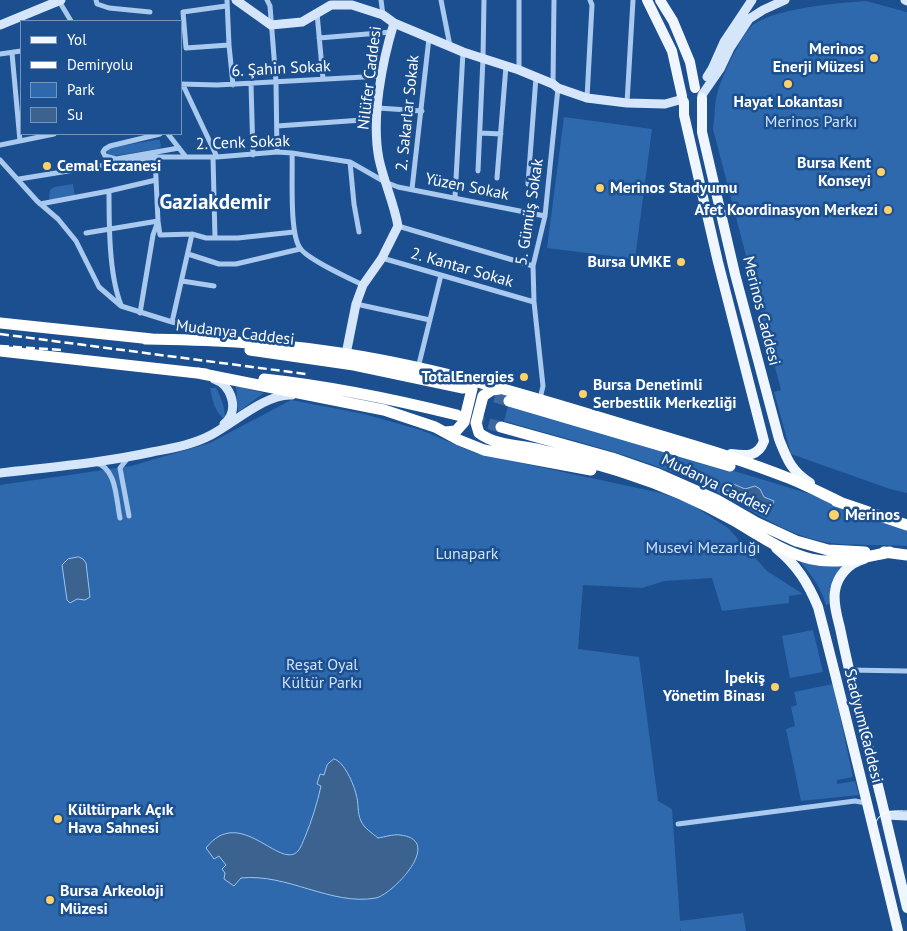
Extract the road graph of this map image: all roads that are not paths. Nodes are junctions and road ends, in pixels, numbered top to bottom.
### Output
1 (60, 0) edge
2 (96, 0) edge
3 (236, 0) edge
4 (268, 0) edge
5 (381, 0) edge
6 (441, 0) edge
7 (484, 0) edge
8 (519, 0) edge
9 (554, 0) edge
10 (590, 0) edge
11 (647, 0) edge
12 (660, 0) edge
13 (752, 0) edge
14 (786, 0) edge
15 (635, 1) edge
16 (226, 3) edge
17 (150, 12) dead end
18 (317, 13) junction
19 (383, 15) junction
20 (32, 17) edge
21 (70, 20) edge
22 (394, 23) junction
23 (0, 25) edge
24 (271, 25) junction
25 (391, 32) junction
26 (319, 38) junction
27 (429, 38) junction
28 (229, 45) junction
29 (450, 46) junction
30 (20, 52) edge
31 (463, 52) junction
32 (12, 53) junction
33 (0, 54) edge
34 (483, 58) junction
35 (506, 66) junction
36 (519, 70) junction
37 (382, 76) junction
38 (536, 77) junction
39 (323, 80) junction
40 (276, 82) junction
41 (233, 84) junction
42 (251, 84) junction
43 (182, 85) edge
44 (556, 86) junction
45 (699, 93) junction
46 (588, 98) junction
47 (683, 99) junction
48 (627, 103) junction
49 (378, 108) junction
50 (422, 110) junction
51 (377, 119) junction
52 (277, 126) junction
53 (480, 133) junction
54 (500, 134) junction
55 (49, 135) edge
56 (156, 135) edge
57 (169, 135) edge
58 (20, 141) junction
59 (0, 145) edge
60 (179, 148) junction
61 (278, 152) junction
62 (292, 153) junction
63 (253, 155) junction
64 (155, 157) junction
65 (186, 157) junction
66 (215, 157) junction
67 (0, 160) edge
68 (350, 162) junction
69 (478, 171) dead end
70 (497, 178) dead end
71 (19, 179) junction
72 (156, 180) junction
73 (384, 182) junction
74 (528, 184) dead end
75 (412, 190) junction
76 (108, 191) junction
77 (455, 197) junction
78 (40, 204) junction
79 (545, 216) junction
80 (158, 221) junction
81 (398, 226) junction
82 (110, 228) junction
83 (294, 232) junction
84 (359, 232) dead end
85 (86, 233) dead end
86 (192, 234) junction
87 (215, 238) junction
88 (300, 249) junction
89 (188, 254) junction
90 (382, 258) junction
91 (533, 266) junction
92 (441, 275) junction
93 (182, 281) junction
94 (363, 285) junction
95 (214, 286) dead end
96 (534, 302) junction
97 (356, 304) junction
98 (121, 306) junction
99 (140, 313) junction
100 (430, 320) junction
101 (172, 322) junction
102 (0, 323) edge
103 (145, 338) junction
104 (252, 343) junction
105 (0, 351) edge
106 (346, 354) junction
107 (418, 368) junction
108 (198, 373) junction
109 (463, 383) junction
110 (501, 389) junction
111 (310, 396) junction
112 (540, 399) junction
113 (509, 400) tunnel mouth
114 (457, 415) tunnel mouth
115 (501, 428) tunnel mouth
116 (445, 432) junction
117 (210, 436) junction
118 (708, 450) junction
119 (130, 457) junction
120 (91, 462) junction
121 (0, 473) edge
122 (663, 486) junction
123 (842, 503) junction
124 (129, 516) dead end
125 (120, 518) dead end
126 (907, 525) edge
127 (770, 543) junction
128 (890, 552) junction
129 (907, 555) edge
130 (848, 670) junction
131 (907, 671) edge
132 (866, 803) junction
133 (886, 815) junction
134 (907, 816) edge
135 (678, 824) dead end
136 (907, 908) edge
137 (898, 931) edge

1 - 20 main road
1 - 21 street
2 - 17 street
3 - 24 main road
4 - 24 street
5 - 19 street
6 - 29 street
7 - 34 street
8 - 36 street
9 - 44 street, 5. Gümüş Sokak
10 - 46 street
11 - 47 main road
12 - 45 main road, Merinos Caddesi
13 - 45 main road
14 - 45 main road
15 - 48 street
16 - 28 street
16 - 28 street
18 - 19 main road, Nilüfer Caddesi
18 - 24 main road, Nilüfer Caddesi
18 - 26 street
19 - 22 main road, Nilüfer Caddesi
20 - 23 main road
22 - 25 main road, Nilüfer Caddesi
22 - 27 main road
24 - 40 street
25 - 26 street
25 - 37 main road, Nilüfer Caddesi
26 - 39 street
27 - 29 main road
27 - 50 street, 2. Sakarlar Sokak
28 - 41 street
29 - 31 main road
30 - 32 street
31 - 34 main road
31 - 77 street
32 - 33 street
32 - 58 street
34 - 35 main road
34 - 53 street
35 - 36 main road
35 - 54 street
36 - 38 main road
37 - 39 street, 6. Şahin Sokak
37 - 49 main road, Nilüfer Caddesi
38 - 44 main road
38 - 74 street
39 - 40 street, 6. Şahin Sokak
40 - 42 street, 6. Şahin Sokak
40 - 52 street
41 - 42 street, 6. Şahin Sokak
41 - 43 street, 6. Şahin Sokak
42 - 63 street
43 - 66 street
44 - 46 main road
44 - 79 street, 5. Gümüş Sokak
45 - 47 main road
45 - 47 main road
45 - 123 main road, Merinos Caddesi
46 - 48 main road
47 - 48 main road
47 - 118 main road, Merinos Caddesi
49 - 50 street
49 - 51 main road, Nilüfer Caddesi
50 - 75 street, 2. Sakarlar Sokak
51 - 52 street
51 - 73 main road, Nilüfer Caddesi
52 - 61 street
53 - 54 street
53 - 69 street
54 - 70 street
55 - 58 street
56 - 60 street
57 - 60 street, 2. Cenk Sokak
58 - 59 street
60 - 65 street, 2. Cenk Sokak
61 - 62 street, 2. Cenk Sokak
61 - 63 street, 2. Cenk Sokak
62 - 68 street, 2. Cenk Sokak
62 - 83 street
63 - 66 street, 2. Cenk Sokak
64 - 65 street
64 - 71 street
64 - 72 street
65 - 66 street, 2. Cenk Sokak
66 - 87 street
67 - 71 street
68 - 73 street, 2. Cenk Sokak
68 - 84 street
71 - 78 street
72 - 76 street
72 - 80 street
73 - 75 street, Yüzen Sokak
73 - 81 main road, Nilüfer Caddesi
75 - 77 street, Yüzen Sokak
76 - 78 street
76 - 82 street
77 - 79 street, Yüzen Sokak
78 - 98 street
79 - 91 street, 5. Gümüş Sokak
80 - 82 street
80 - 86 street
80 - 99 street
81 - 90 main road
81 - 91 street
82 - 85 street
82 - 98 street
83 - 87 street
83 - 88 street
86 - 87 street
86 - 89 street
88 - 89 street
88 - 94 street
89 - 93 street
90 - 92 street, 2. Kantar Sokak
90 - 94 main road
91 - 96 street, 5. Gümüş Sokak
92 - 96 street, 2. Kantar Sokak
92 - 100 street
93 - 95 street
93 - 101 street
94 - 97 main road
96 - 112 street, 5. Gümüş Sokak
97 - 100 street
97 - 106 main road
98 - 99 street
99 - 101 street
100 - 107 street
101 - 104 street
102 - 103 highway, Mudanya Caddesi
103 - 104 highway
103 - 109 highway, Mudanya Caddesi
104 - 106 highway
105 - 108 highway
106 - 107 highway
107 - 109 highway
108 - 111 highway
108 - 114 highway
108 - 117 main road
109 - 110 highway
109 - 116 highway
110 - 112 highway
110 - 122 highway
111 - 116 highway
111 - 117 main road
112 - 118 highway
113 - 123 highway, Mudanya Caddesi
115 - 128 highway, Mudanya Caddesi
116 - 122 highway
117 - 119 main road
118 - 123 highway
119 - 120 main road
119 - 124 street
120 - 121 main road
120 - 125 street
122 - 127 highway
123 - 126 highway
127 - 128 highway
127 - 132 main road, Stadyum Caddesi
128 - 129 highway
128 - 130 main road
130 - 131 street
130 - 133 main road
132 - 135 street
132 - 137 main road, Stadyum Caddesi
133 - 134 main road
133 - 136 main road

